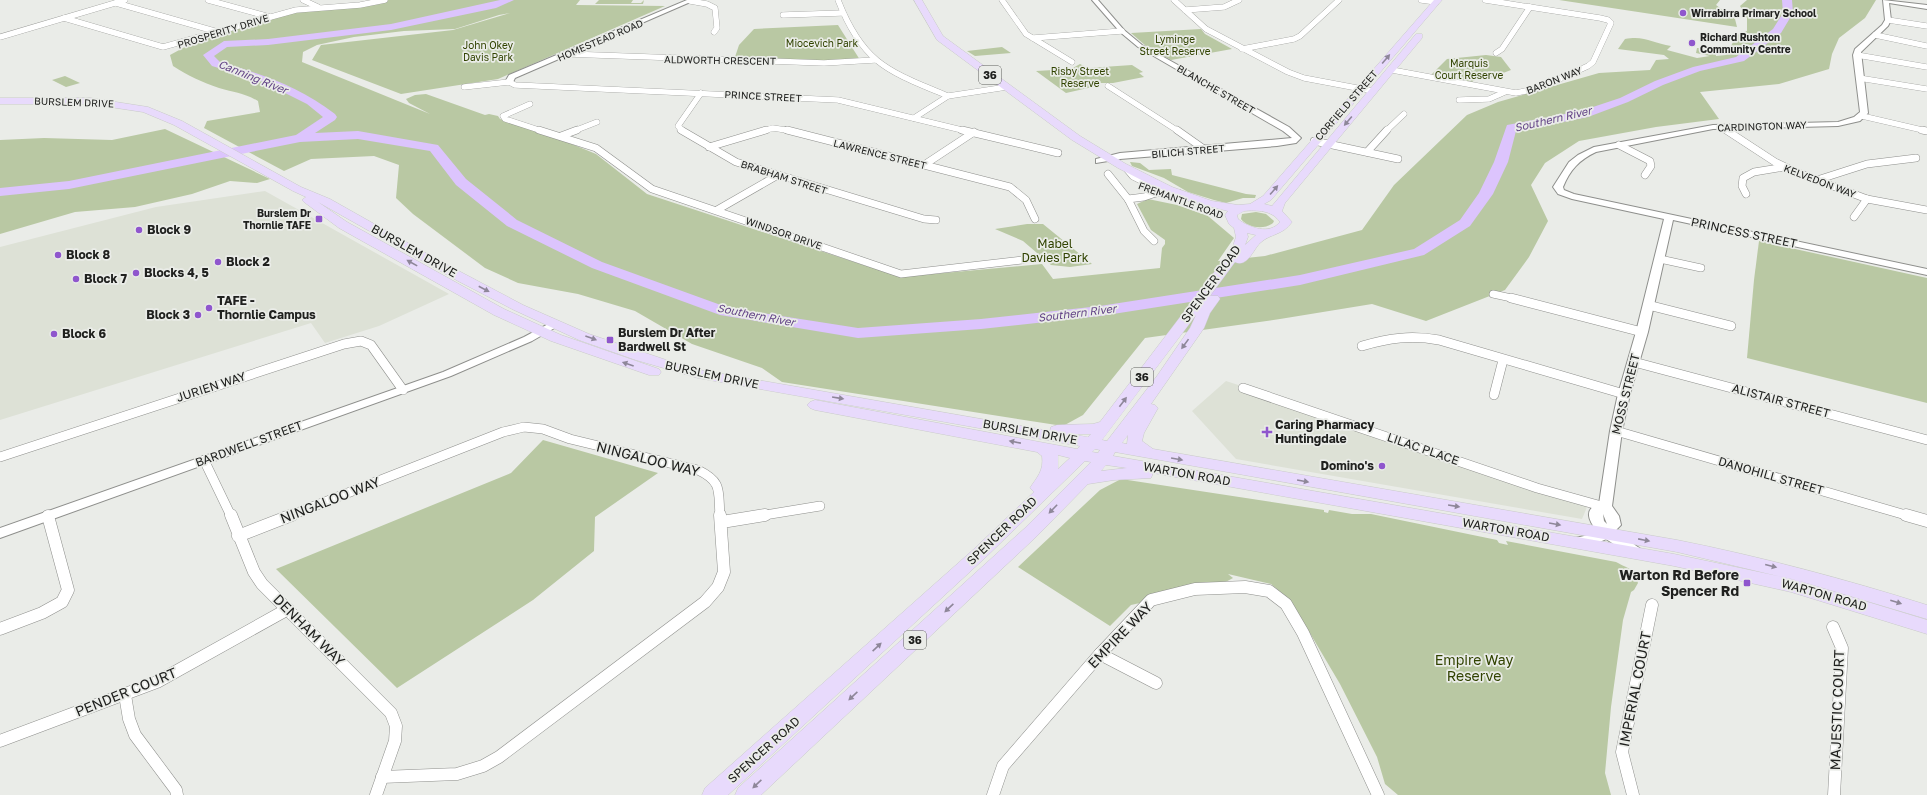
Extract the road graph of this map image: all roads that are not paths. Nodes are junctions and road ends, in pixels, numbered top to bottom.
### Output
1 (125, 0) edge
2 (208, 0) edge
3 (303, 0) edge
4 (385, 0) edge
5 (691, 0) edge
6 (838, 0) edge
7 (918, 0) edge
8 (1002, 0) edge
9 (1095, 0) edge
10 (1174, 0) edge
11 (1239, 0) edge
12 (1339, 0) edge
13 (1421, 0) edge
14 (1449, 0) edge
15 (1485, 0) edge
16 (1437, 1) edge
17 (1886, 1) edge
18 (116, 3) junction
19 (312, 6) junction
20 (1530, 7) junction
21 (1927, 7) edge
22 (1185, 10) junction
23 (842, 13) junction
24 (783, 15) dead end
25 (270, 17) junction
26 (64, 18) junction
27 (1888, 20) junction
28 (1927, 26) edge
29 (1122, 30) junction
30 (218, 32) junction
31 (714, 32) dead end
32 (1875, 35) junction
33 (0, 37) edge
34 (1033, 38) junction
35 (1927, 46) edge
36 (1242, 49) junction
37 (1496, 53) dead end
38 (566, 54) junction
39 (1857, 55) junction
40 (875, 60) junction
41 (1072, 62) dead end
42 (1927, 67) edge
43 (1392, 70) junction
44 (1859, 78) junction
45 (509, 82) junction
46 (1005, 85) junction
47 (1108, 86) dead end
48 (464, 87) dead end
49 (1360, 88) junction
50 (1927, 89) edge
51 (1373, 91) junction
52 (1505, 92) junction
53 (701, 93) junction
54 (948, 96) junction
55 (1459, 100) dead end
56 (0, 101) edge
57 (530, 104) dead end
58 (1404, 114) dead end
59 (1862, 116) junction
60 (914, 118) junction
61 (597, 122) dead end
62 (1722, 126) junction
63 (1927, 131) edge
64 (974, 132) junction
65 (560, 136) junction
66 (1076, 138) junction
67 (1314, 141) junction
68 (1277, 143) joint
69 (1328, 144) junction
70 (1619, 145) junction
71 (709, 147) junction
72 (1204, 149) junction
73 (1367, 152) junction
74 (1058, 153) dead end
75 (1110, 158) junction
76 (1916, 158) dead end
77 (1398, 159) dead end
78 (1099, 161) junction
79 (924, 165) junction
80 (1784, 168) junction
81 (1128, 170) junction
82 (1108, 174) dead end
83 (778, 175) junction
84 (1645, 175) dead end
85 (1817, 180) junction
86 (297, 188) junction
87 (1561, 192) joint
88 (1156, 193) junction
89 (1178, 193) junction
90 (1746, 194) dead end
91 (1128, 199) junction
92 (1867, 199) junction
93 (1252, 207) junction
94 (717, 210) junction
95 (1927, 210) edge
96 (1277, 212) junction
97 (1235, 214) junction
98 (1854, 217) dead end
99 (1669, 218) junction
100 (358, 219) junction
101 (1035, 219) dead end
102 (936, 220) dead end
103 (343, 225) junction
104 (1240, 227) junction
105 (1269, 232) junction
106 (1154, 241) dead end
107 (1660, 259) junction
108 (1022, 260) dead end
109 (1701, 268) dead end
110 (1927, 272) edge
111 (1224, 276) junction
112 (1493, 294) dead end
113 (1648, 305) junction
114 (1198, 311) junction
115 (544, 326) junction
116 (1731, 326) dead end
117 (1642, 332) junction
118 (1362, 346) dead end
119 (1175, 360) junction
120 (1503, 360) junction
121 (1634, 362) junction
122 (1243, 388) dead end
123 (403, 390) junction
124 (1624, 394) junction
125 (1494, 395) dead end
126 (864, 403) junction
127 (961, 420) junction
128 (906, 422) junction
129 (1104, 426) junction
130 (1616, 431) junction
131 (1927, 440) edge
132 (1043, 448) junction
133 (1086, 449) junction
134 (1106, 453) junction
135 (1151, 455) junction
136 (0, 457) edge
137 (204, 460) junction
138 (1080, 481) junction
139 (1243, 485) junction
140 (1360, 491) junction
141 (820, 506) dead end
142 (1605, 507) junction
143 (1026, 508) junction
144 (1475, 510) junction
145 (48, 516) junction
146 (1444, 520) junction
147 (1927, 521) edge
148 (722, 522) junction
149 (1606, 532) junction
150 (0, 533) edge
151 (1534, 535) junction
152 (238, 536) junction
153 (1576, 542) junction
154 (1637, 553) junction
155 (980, 579) junction
156 (1652, 605) dead end
157 (922, 606) junction
158 (288, 609) junction
159 (1927, 612) edge
160 (1927, 626) edge
161 (1833, 627) dead end
162 (0, 629) edge
163 (1100, 654) junction
164 (1156, 683) dead end
165 (125, 695) junction
166 (0, 741) edge
167 (382, 777) junction
168 (176, 795) edge
169 (376, 795) edge
170 (713, 795) edge
171 (746, 795) edge
172 (993, 795) edge
173 (1378, 795) edge
174 (1632, 795) edge
175 (1834, 795) edge

1 - 18 street
2 - 25 street
3 - 19 street
4 - 19 street, PROSPERITY DRIVE
5 - 31 street
5 - 38 street, HOMESTEAD ROAD
6 - 23 street
7 - 46 main road, FREMANTLE ROAD / 36
8 - 34 street
9 - 29 street, BLANCHE STREET
10 - 22 street
11 - 22 street
12 - 36 street
13 - 16 street
14 - 43 main road, CORFIELD STREET
15 - 20 street, BARON WAY
49 -> 16 main road, CORFIELD STREET
17 - 21 street
17 - 27 street
18 - 26 street
18 - 30 street
19 - 25 street, PROSPERITY DRIVE
20 - 37 street
20 - 52 street, BARON WAY
22 - 36 street
23 - 24 street
23 - 40 street
25 - 30 street, PROSPERITY DRIVE
26 - 30 street, PROSPERITY DRIVE
26 - 33 street
27 - 28 street
27 - 32 street
29 - 34 street
29 - 68 street, BLANCHE STREET
32 - 35 street
32 - 39 street
34 - 41 street
36 - 49 street
38 - 40 street, ALDWORTH CRESCENT
38 - 45 street, HOMESTEAD ROAD
39 - 42 street
39 - 44 street
40 - 54 street
43 - 51 main road, CORFIELD STREET
43 - 52 street, BARON WAY
44 - 50 street
44 - 59 street
45 - 48 street, PRINCE STREET
45 - 53 street, PRINCE STREET
46 - 54 street
46 - 66 main road, FREMANTLE ROAD / 36
47 - 72 street
49 - 51 street
49 - 67 main road, CORFIELD STREET
51 -> 69 main road, CORFIELD STREET
52 - 55 street
53 - 60 street, PRINCE STREET
53 - 71 street, BRABHAM STREET
54 - 60 street
56 - 86 main road, BURSLEM DRIVE
57 - 65 street, WINDSOR DRIVE
58 - 73 street
59 - 62 street, CARDINGTON WAY
59 - 63 street
60 - 64 street, PRINCE STREET
61 - 65 street
62 - 70 street, CARDINGTON WAY
62 - 80 street, KELVEDON WAY
64 - 74 street, PRINCE STREET
64 - 79 street
65 - 94 street, WINDSOR DRIVE
66 - 75 main road, FREMANTLE ROAD / 36
66 - 78 main road, FREMANTLE ROAD / 36
67 - 69 street
93 -> 67 main road, CORFIELD STREET
68 - 72 street, BILICH STREET
69 - 73 street
69 - 96 main road, CORFIELD STREET
70 - 84 street
70 - 87 street, CARDINGTON WAY
71 - 79 street, LAWRENCE STREET
71 - 83 street, BRABHAM STREET
72 - 75 street, BILICH STREET
73 - 77 street
75 - 78 street, BILICH STREET
75 - 81 main road, FREMANTLE ROAD / 36
76 - 85 street
78 - 88 main road, FREMANTLE ROAD / 36
79 - 101 street, LAWRENCE STREET
80 - 85 street, KELVEDON WAY
80 - 90 street
81 - 88 street
81 - 89 main road, FREMANTLE ROAD / 36
82 - 91 street
83 - 94 street
83 - 102 street, BRABHAM STREET
85 - 92 street, KELVEDON WAY
86 - 100 main road, BURSLEM DRIVE
86 - 103 main road, BURSLEM DRIVE
87 - 99 street, PRINCESS STREET
88 - 89 street
88 - 91 street
88 - 97 main road, FREMANTLE ROAD / 36
89 - 97 main road, FREMANTLE ROAD / 36
91 - 106 street
92 - 95 street, KELVEDON WAY
92 - 98 street
93 - 96 main road, 36
93 - 97 main road, 36
94 - 108 street, WINDSOR DRIVE
96 - 105 main road, 36
97 - 104 main road, 36
99 - 107 street, MOSS STREET
99 - 110 street, PRINCESS STREET
100 - 103 main road
100 -> 115 main road, BURSLEM DRIVE
115 -> 103 main road, BURSLEM DRIVE
104 - 105 main road
104 - 111 main road, SPENCER ROAD / 36
105 - 111 main road, SPENCER ROAD / 36
107 - 109 street
107 - 113 street, MOSS STREET
111 - 114 main road, SPENCER ROAD / 36
112 - 117 street
113 - 116 street
113 - 117 street, MOSS STREET
114 -> 119 main road, SPENCER ROAD / 36
129 -> 114 main road, SPENCER ROAD / 36
115 - 123 street, BARDWELL STREET
115 -> 126 main road, BURSLEM DRIVE
128 -> 115 main road, BURSLEM DRIVE
117 - 121 street, MOSS STREET
118 - 120 street
119 - 134 main road, SPENCER ROAD / 36
119 - 135 main road
120 - 124 street
120 - 125 street
121 - 124 street, MOSS STREET
121 - 131 street, ALISTAIR STREET
122 - 142 street, LILAC PLACE
123 - 136 street, JURIEN WAY
123 - 137 street, BARDWELL STREET
124 - 130 street, MOSS STREET
126 - 127 main road, BURSLEM DRIVE
126 - 128 main road
127 - 129 main road
127 - 133 main road, BURSLEM DRIVE
132 -> 128 main road, BURSLEM DRIVE
129 - 133 main road, SPENCER ROAD / 36
130 - 142 street, MOSS STREET
130 - 147 street, DANOHILL STREET
132 - 133 main road, BURSLEM DRIVE
132 - 143 main road
133 - 134 main road, WARTON ROAD
133 - 143 main road, SPENCER ROAD / 36
134 - 135 main road, WARTON ROAD
134 - 138 main road, SPENCER ROAD / 36
134 - 139 main road, WARTON ROAD
135 -> 140 main road, WARTON ROAD
137 - 145 street, BARDWELL STREET
137 - 152 street, DENHAM WAY
138 - 139 main road
138 -> 155 main road, SPENCER ROAD / 36
139 - 146 main road, WARTON ROAD
140 -> 144 main road, WARTON ROAD
140 - 146 main road
141 - 148 street
142 - 149 street, MOSS STREET
143 - 157 main road, SPENCER ROAD / 36
144 -> 149 main road, WARTON ROAD
144 - 151 main road
145 - 150 street, BARDWELL STREET
145 - 162 street
146 - 151 main road, WARTON ROAD
148 - 152 street, NINGALOO WAY
148 - 167 street, NINGALOO WAY
149 - 153 street
149 - 154 street, MOSS STREET
149 -> 159 main road, WARTON ROAD
151 - 153 main road, WARTON ROAD
152 - 158 street, DENHAM WAY
153 - 154 main road, WARTON ROAD
154 - 160 main road, WARTON ROAD
155 - 157 main road
155 -> 171 main road, SPENCER ROAD / 36
156 - 174 street, IMPERIAL COURT
170 -> 157 main road, SPENCER ROAD / 36
158 - 165 street, PENDER COURT
158 - 167 street, DENHAM WAY
161 - 175 street, MAJESTIC COURT
163 - 164 street
163 - 172 street, EMPIRE WAY
163 - 173 street, EMPIRE WAY
165 - 166 street, PENDER COURT
165 - 168 street
167 - 169 street, DENHAM WAY

